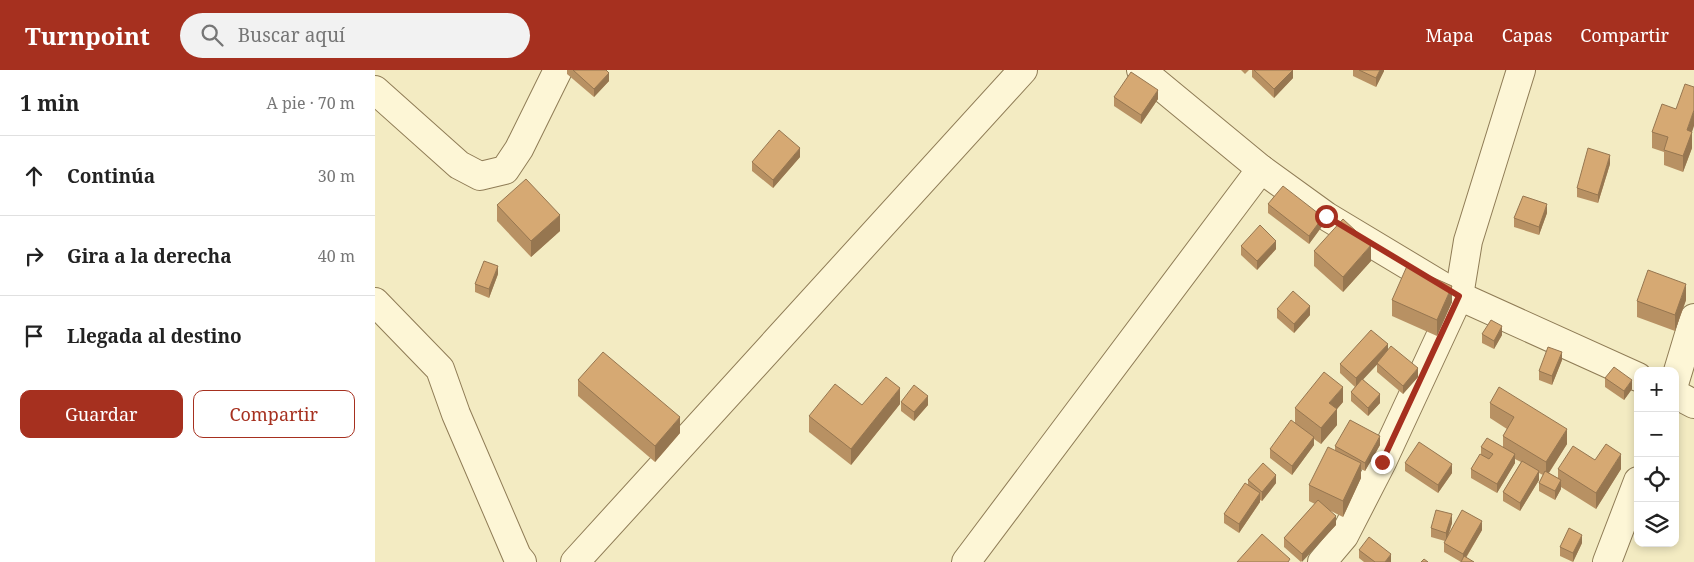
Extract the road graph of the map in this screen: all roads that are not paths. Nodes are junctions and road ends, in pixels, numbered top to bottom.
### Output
1 (558, 70) edge
2 (1023, 70) edge
3 (1141, 70) edge
4 (1521, 70) edge
5 (375, 90) edge
6 (1261, 169) junction
7 (1459, 296) junction
8 (375, 302) edge
9 (1694, 318) edge
10 (1679, 367) edge
11 (1634, 375) edge
12 (1679, 396) edge
13 (1694, 404) edge
14 (1634, 491) edge
15 (522, 562) edge
16 (575, 562) edge
17 (966, 562) edge
18 (1322, 562) edge
19 (1607, 562) edge

1 - 5 street
2 - 16 street
3 - 6 street
4 - 7 street
6 - 7 street
6 - 17 street
7 - 11 street
7 - 18 street
8 - 15 street
9 - 10 street
12 - 13 street
14 - 19 street

